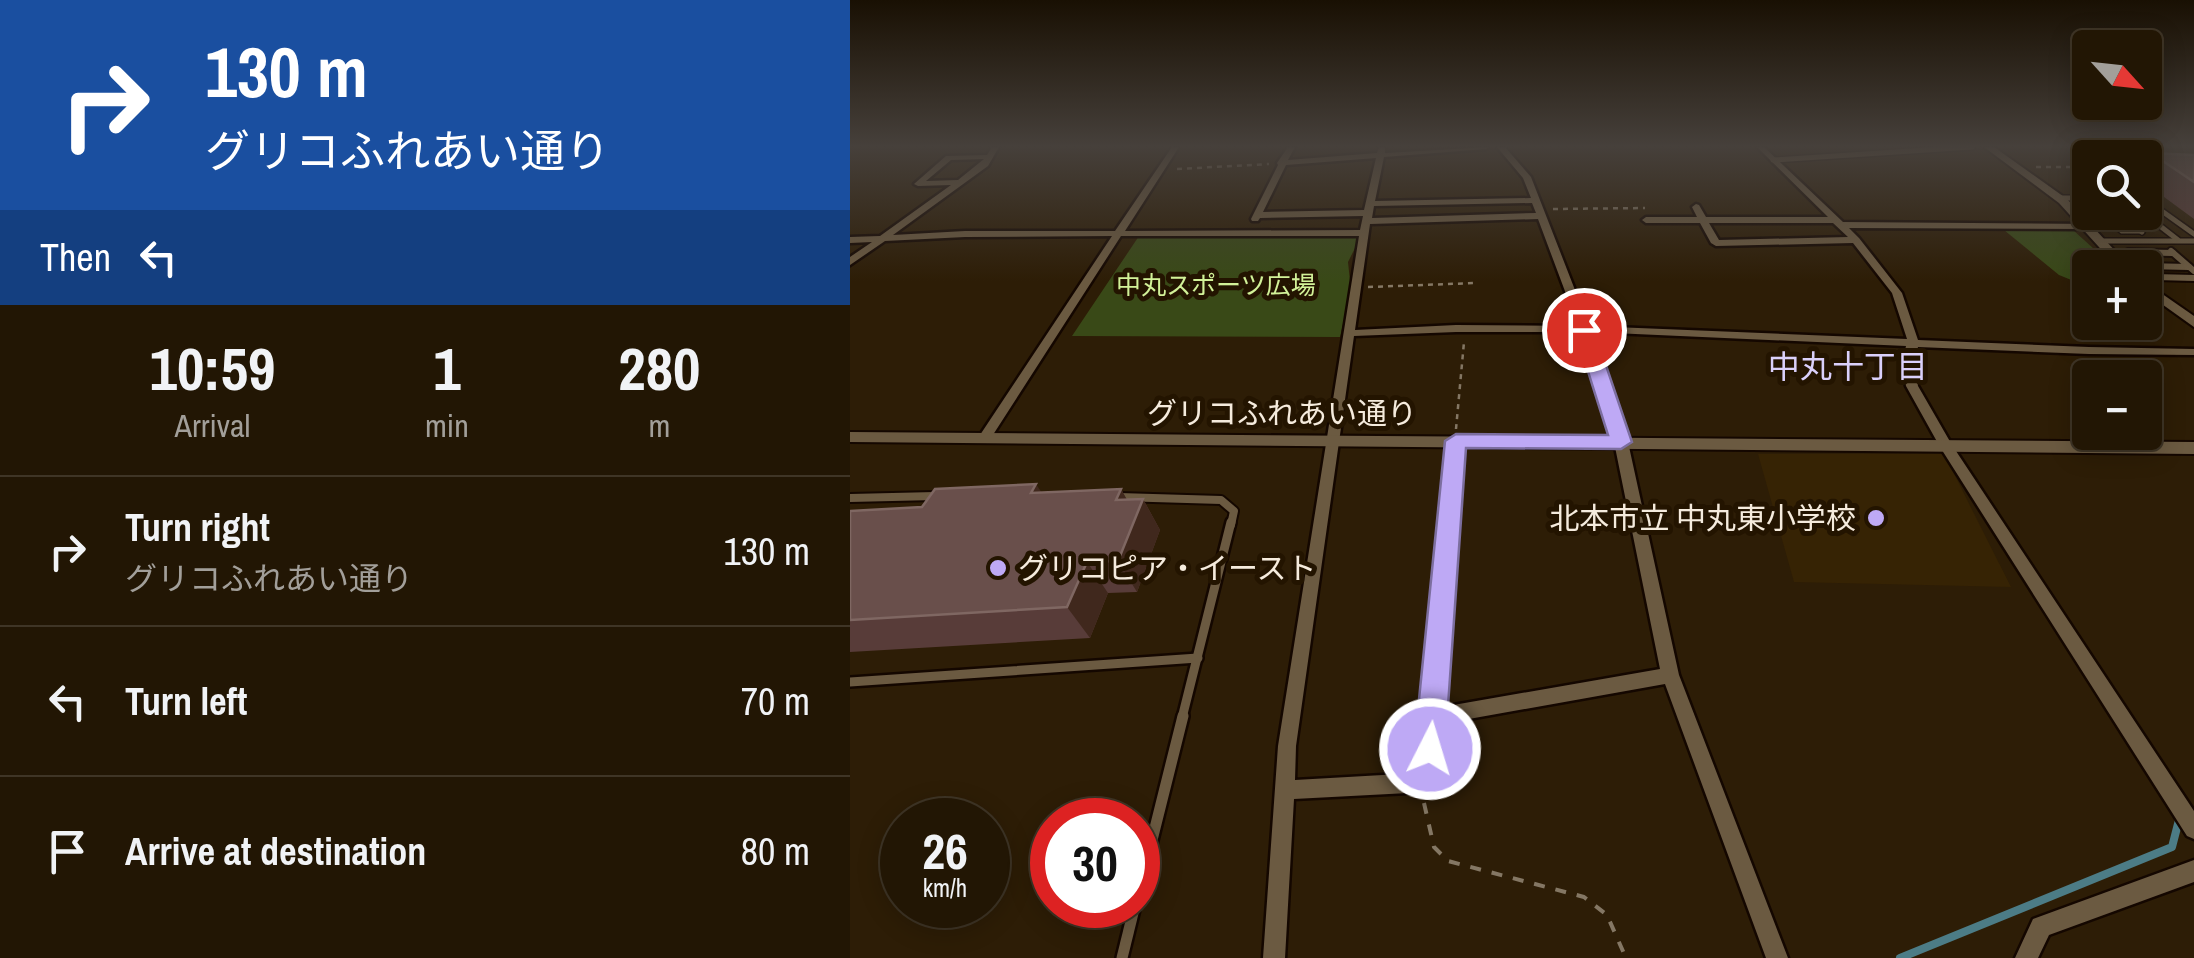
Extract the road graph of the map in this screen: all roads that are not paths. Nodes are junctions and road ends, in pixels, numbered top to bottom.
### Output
1 (949, 192) edge
2 (1146, 192) edge
3 (1268, 192) edge
4 (1372, 192) edge
5 (1532, 192) edge
6 (1805, 192) edge
7 (2050, 192) edge
8 (2058, 198) junction
9 (2072, 198) edge
10 (1696, 207) dead end
11 (1538, 208) junction
12 (2072, 212) edge
13 (2162, 213) edge
14 (1257, 215) junction
15 (1367, 218) junction
16 (1646, 220) dead end
17 (1705, 222) junction
18 (1836, 223) junction
19 (2072, 226) edge
20 (2162, 227) edge
21 (2091, 230) edge
22 (2121, 230) edge
23 (2139, 230) edge
24 (2141, 232) junction
25 (1120, 233) junction
26 (1246, 236) junction
27 (2194, 238) edge
28 (850, 240) edge
29 (1856, 240) junction
30 (881, 241) junction
31 (2101, 241) junction
32 (2156, 241) junction
33 (2180, 241) junction
34 (2109, 250) edge
35 (2162, 253) edge
36 (2173, 253) junction
37 (850, 262) edge
38 (2162, 269) edge
39 (2192, 272) edge
40 (2162, 276) edge
41 (2162, 299) edge
42 (2194, 323) edge
43 (1584, 330) junction
44 (1351, 333) junction
45 (1913, 342) junction
46 (2194, 352) edge
47 (850, 437) edge
48 (984, 438) junction
49 (1334, 441) junction
50 (1456, 441) junction
51 (1621, 442) junction
52 (1946, 447) junction
53 (2194, 448) edge
54 (945, 496) edge
55 (1103, 497) edge
56 (850, 498) edge
57 (1198, 658) junction
58 (1670, 675) junction
59 (850, 682) edge
60 (1432, 717) junction
61 (1283, 790) junction
62 (1160, 809) edge
63 (2194, 829) edge
64 (2194, 871) edge
65 (1129, 928) edge
66 (1122, 958) edge
67 (1274, 958) edge
68 (1776, 958) edge
69 (2026, 958) edge

1 - 30 street
2 - 25 street
3 - 14 street
4 - 15 street
5 - 11 street
6 - 18 street
7 - 8 street
8 - 9 lane
8 - 12 street
10 - 17 street
11 - 15 street
11 - 15 street
11 - 43 street
13 - 27 lane
14 - 15 street
14 - 26 street
15 - 26 street
15 - 44 street
16 - 17 street
17 - 18 street
17 - 29 street
18 - 19 street
18 - 29 street
20 - 33 lane
21 - 31 street
22 - 24 lane
23 - 24 lane
24 - 32 lane
25 - 26 street
25 - 30 street
25 - 48 street
27 - 33 lane
28 - 30 street
29 - 45 street
30 - 37 street
31 - 32 lane
31 - 34 street
32 - 33 lane
32 - 36 lane
35 - 36 lane
36 - 39 lane
38 - 39 lane
39 - 40 lane
41 - 42 street
43 - 44 street
43 - 45 street
43 - 51 street
44 - 49 street
45 - 46 street
45 - 52 street
47 - 48 street, グリコふれあい通り
48 - 49 street, グリコふれあい通り
49 - 50 street, グリコふれあい通り
49 - 61 street
50 - 51 street, グリコふれあい通り
50 - 60 street
51 - 52 street, グリコふれあい通り
51 - 58 street
52 - 53 street, グリコふれあい通り
52 - 63 street
54 - 56 lane
55 - 57 lane
57 - 59 lane
57 - 62 lane
58 - 60 street
58 - 68 street
60 - 61 street
61 - 67 street
64 - 69 street
65 - 66 lane

